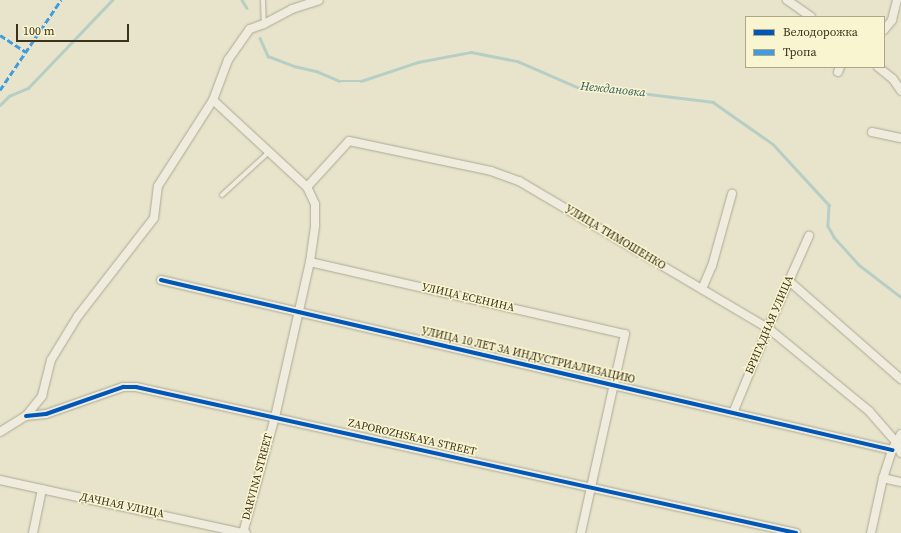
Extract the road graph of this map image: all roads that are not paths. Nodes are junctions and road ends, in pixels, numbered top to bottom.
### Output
1 (263, 0) edge
2 (319, 0) edge
3 (787, 0) edge
4 (896, 0) edge
5 (811, 16) edge
6 (264, 24) junction
7 (885, 29) edge
8 (879, 68) edge
9 (901, 91) edge
10 (213, 100) junction
11 (872, 132) dead end
12 (901, 138) edge
13 (269, 152) junction
14 (307, 188) junction
15 (732, 194) dead end
16 (222, 195) dead end
17 (809, 236) dead end
18 (310, 262) junction
19 (161, 280) dead end
20 (789, 282) junction
21 (702, 290) junction
22 (299, 312) junction
23 (768, 328) junction
24 (901, 379) edge
25 (614, 386) junction
26 (733, 413) junction
27 (26, 416) junction
28 (275, 417) junction
29 (0, 432) edge
30 (901, 434) edge
31 (896, 442) junction
32 (892, 450) junction
33 (901, 453) edge
34 (883, 478) junction
35 (0, 480) edge
36 (901, 482) edge
37 (591, 488) junction
38 (42, 489) junction
39 (33, 533) edge
40 (243, 533) edge
41 (580, 533) edge
42 (796, 533) edge
43 (871, 533) edge

1 - 6 lane
2 - 6 street
3 - 5 street
4 - 7 street
6 - 10 street
8 - 9 street
10 - 13 street
10 - 27 street
11 - 12 street
13 - 14 street
13 - 16 lane
14 - 18 street, DARVINA STREET
14 - 21 street, УЛИЦА ТИМОШЕНКО
15 - 21 street
17 - 20 street, БРИГАДНАЯ УЛИЦА
18 - 22 street, DARVINA STREET
18 - 25 street, УЛИЦА ЕСЕНИНА
19 - 22 street, УЛИЦА 10 ЛЕТ ЗА ИНДУСТРИАЛИЗАЦИЮ
20 - 23 street, БРИГАДНАЯ УЛИЦА
20 - 24 street
21 - 23 street, УЛИЦА ТИМОШЕНКО
22 - 25 street, УЛИЦА 10 ЛЕТ ЗА ИНДУСТРИАЛИЗАЦИЮ
22 - 28 street, DARVINA STREET
23 - 26 street, БРИГАДНАЯ УЛИЦА
23 - 31 street, УЛИЦА ТИМОШЕНКО
25 - 26 street, УЛИЦА 10 ЛЕТ ЗА ИНДУСТРИАЛИЗАЦИЮ
25 - 37 street
26 - 32 street, УЛИЦА 10 ЛЕТ ЗА ИНДУСТРИАЛИЗАЦИЮ
27 - 28 street, ZAPOROZHSKAYA STREET
27 - 29 street
28 - 37 street, ZAPOROZHSKAYA STREET
28 - 40 street, DARVINA STREET
30 - 31 street
31 - 32 street
31 - 33 street, УЛИЦА ТИМОШЕНКО
32 - 34 street
34 - 36 street
34 - 43 street
35 - 38 street, ДАЧНАЯ УЛИЦА
37 - 41 street
37 - 42 street, ZAPOROZHSKAYA STREET
38 - 39 street
38 - 40 street, ДАЧНАЯ УЛИЦА

